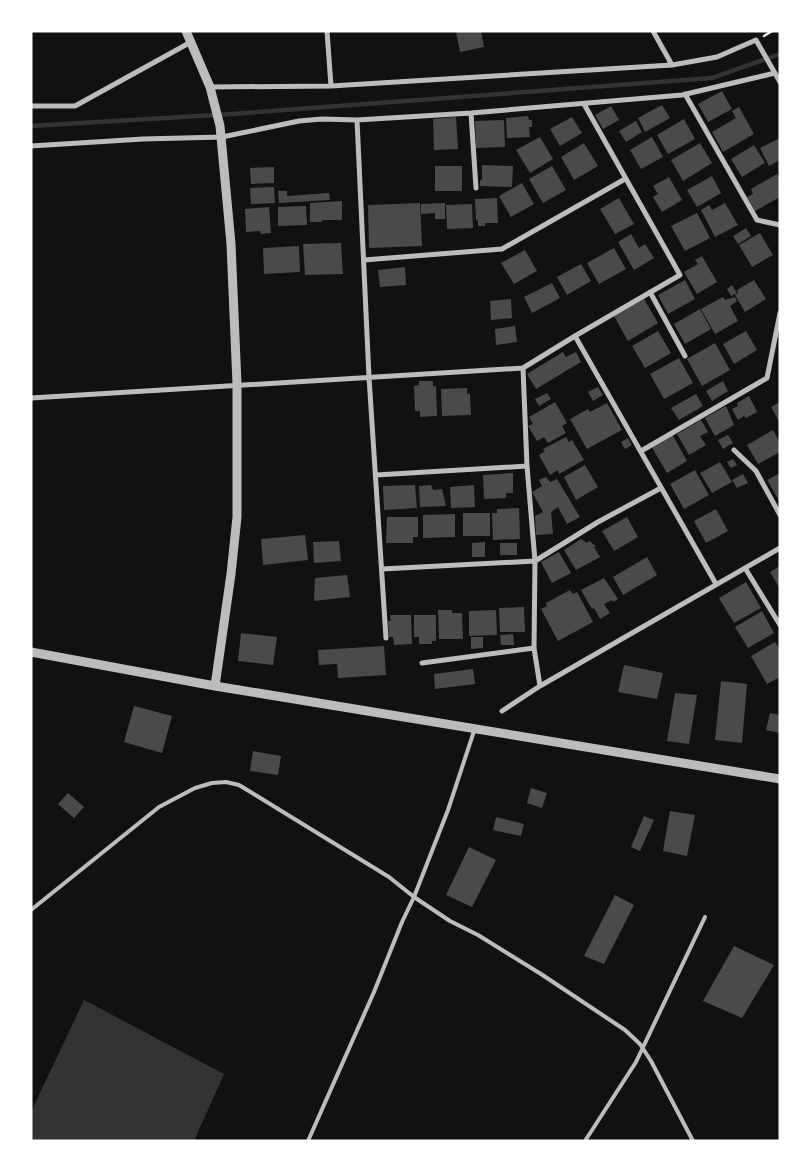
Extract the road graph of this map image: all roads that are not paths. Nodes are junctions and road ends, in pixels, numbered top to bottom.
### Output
1 (186, 31) edge
2 (327, 31) edge
3 (653, 31) edge
4 (192, 42) junction
5 (672, 65) junction
6 (775, 74) junction
7 (780, 82) edge
8 (331, 86) junction
9 (210, 87) junction
10 (685, 94) junction
11 (584, 104) junction
12 (31, 106) edge
13 (471, 113) junction
14 (357, 120) junction
15 (222, 137) junction
16 (31, 146) edge
17 (625, 178) junction
18 (476, 188) dead end
19 (780, 225) edge
20 (364, 260) junction
21 (650, 292) junction
22 (780, 313) edge
23 (575, 336) junction
24 (685, 356) dead end
25 (523, 368) junction
26 (369, 377) junction
27 (237, 384) junction
28 (31, 398) edge
29 (734, 450) dead end
30 (641, 451) junction
31 (527, 466) junction
32 (376, 475) junction
33 (661, 488) junction
34 (780, 515) edge
35 (780, 548) edge
36 (535, 561) junction
37 (745, 568) junction
38 (382, 569) junction
39 (716, 584) junction
40 (780, 625) edge
41 (386, 638) dead end
42 (534, 648) junction
43 (31, 652) edge
44 (422, 663) dead end
45 (215, 686) junction
46 (540, 686) junction
47 (502, 711) dead end
48 (475, 728) junction
49 (780, 779) edge
50 (414, 897) junction
51 (31, 910) edge
52 (705, 917) dead end
53 (643, 1048) junction
54 (308, 1141) edge
55 (585, 1141) edge
56 (693, 1141) edge

1 - 4 street
2 - 8 street
3 - 5 street
4 - 9 street
4 - 12 street
5 - 6 street
5 - 8 street
6 - 7 street
6 - 10 street
8 - 9 street
9 - 15 street
10 - 11 street
10 - 19 street
11 - 13 street
11 - 17 street
13 - 14 street
13 - 18 street
14 - 15 street
14 - 20 street
15 - 16 street
15 - 27 street
17 - 20 street
17 - 21 street
20 - 26 street
21 - 23 street
21 - 24 street
22 - 30 street
23 - 25 street
23 - 30 street
25 - 26 street
25 - 31 street
26 - 27 street
26 - 32 street
27 - 28 street
27 - 45 street
29 - 34 street
30 - 33 street
31 - 32 street
31 - 36 street
32 - 38 street
33 - 36 street
33 - 39 street
35 - 37 street
36 - 38 street
36 - 42 street
37 - 39 street
37 - 40 street
38 - 41 street
39 - 46 street
42 - 44 street
42 - 46 street
43 - 45 street
45 - 48 street
46 - 47 street
48 - 49 street
48 - 50 lane
50 - 51 lane
50 - 53 lane
50 - 54 lane
52 - 53 lane
53 - 55 lane
53 - 56 lane

